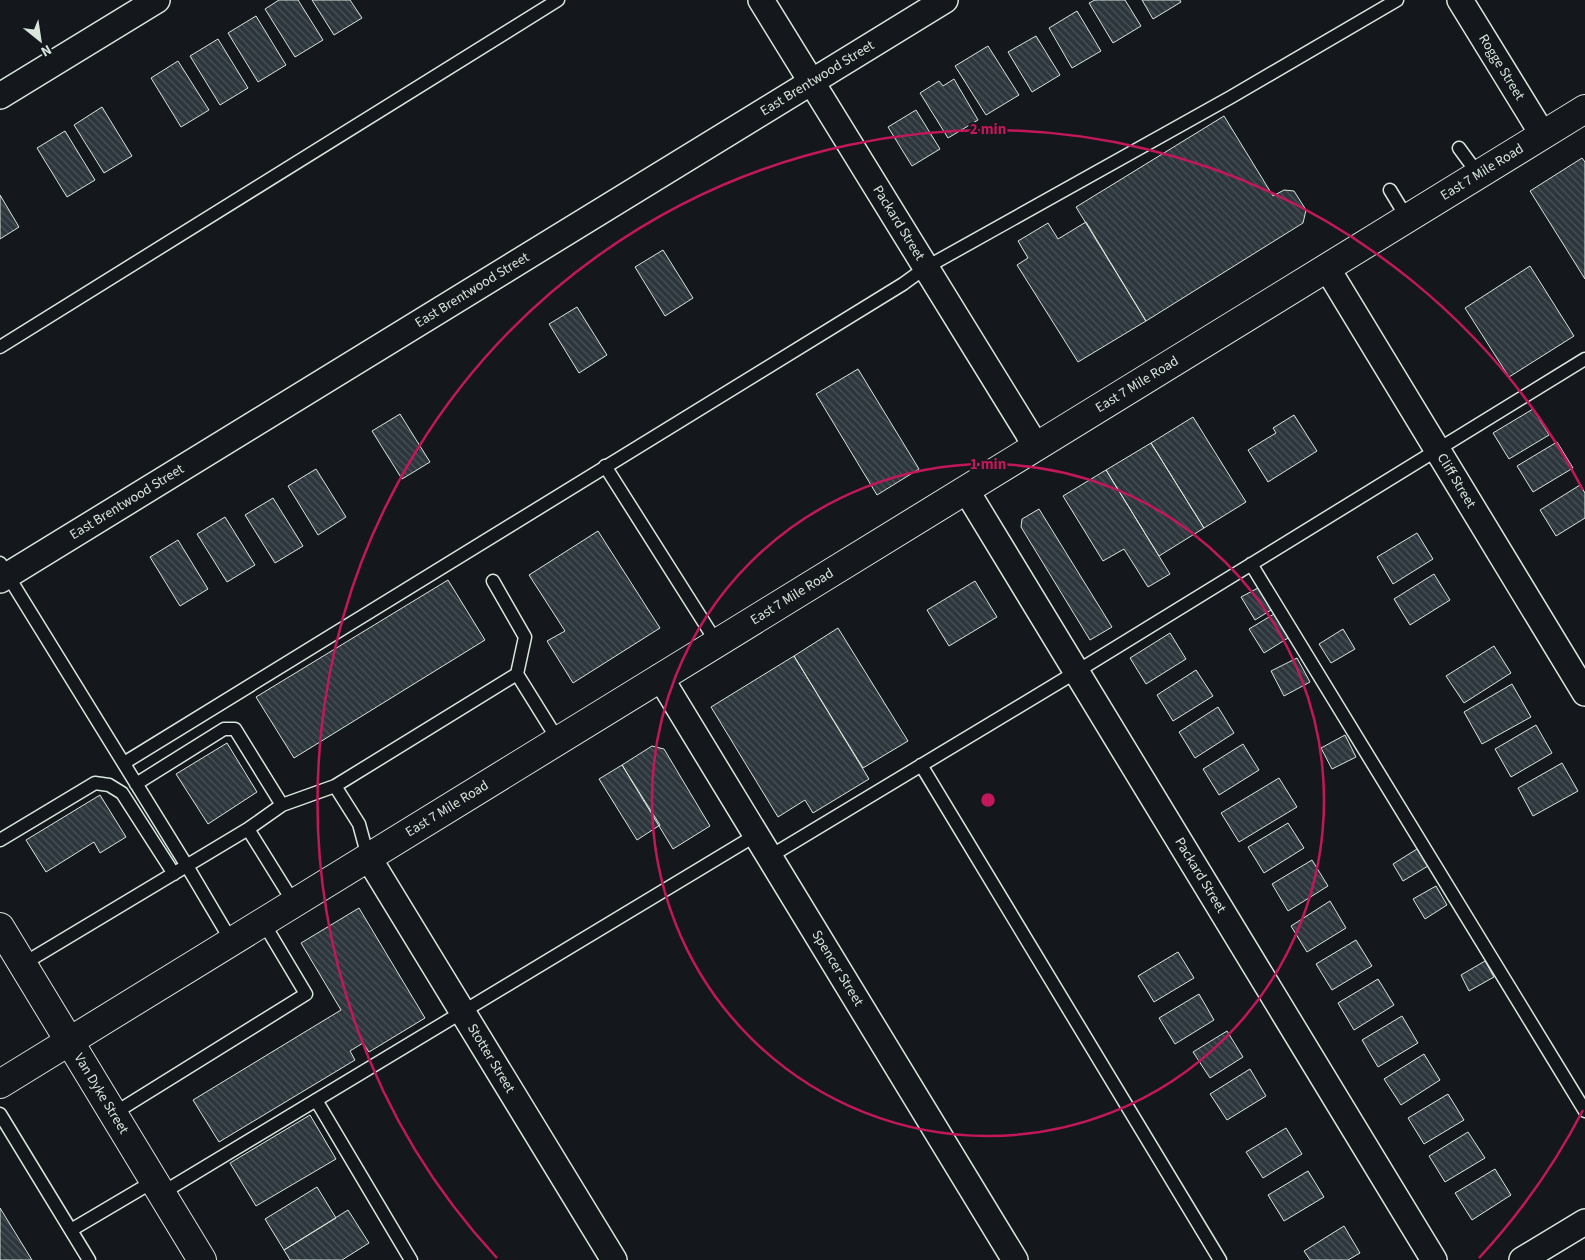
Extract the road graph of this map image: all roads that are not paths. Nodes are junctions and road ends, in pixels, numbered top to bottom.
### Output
1 (157, 0) edge
2 (558, 0) edge
3 (761, 0) edge
4 (945, 0) edge
5 (1397, 0) edge
6 (1460, 0) edge
7 (812, 82) junction
8 (0, 96) edge
9 (1585, 110) edge
10 (1543, 135) junction
11 (1460, 148) dead end
12 (1478, 174) junction
13 (1390, 190) dead end
14 (1407, 218) junction
15 (925, 268) junction
16 (1327, 268) junction
17 (0, 347) edge
18 (1585, 359) edge
19 (1036, 446) junction
20 (1437, 450) junction
21 (605, 466) junction
22 (966, 490) junction
23 (1251, 564) junction
24 (2, 573) edge
25 (493, 581) dead end
26 (717, 643) junction
27 (1076, 672) junction
28 (518, 674) junction
29 (660, 677) junction
30 (1585, 692) edge
31 (558, 740) junction
32 (124, 763) junction
33 (921, 765) junction
34 (136, 784) junction
35 (336, 786) junction
36 (282, 805) junction
37 (248, 829) junction
38 (756, 835) junction
39 (0, 840) edge
40 (769, 857) junction
41 (368, 858) junction
42 (187, 866) junction
43 (174, 874) junction
44 (294, 903) junction
45 (263, 922) junction
46 (0, 926) edge
47 (232, 942) junction
48 (23, 964) junction
49 (463, 1013) junction
50 (69, 1042) junction
51 (0, 1084) edge
52 (316, 1100) junction
53 (1585, 1111) edge
54 (0, 1114) edge
55 (114, 1114) junction
56 (158, 1187) junction
57 (1585, 1222) edge
58 (71, 1230) junction
59 (89, 1260) edge
60 (202, 1260) edge
61 (411, 1260) edge
62 (614, 1260) edge
63 (1015, 1260) edge
64 (1220, 1260) edge
65 (1434, 1260) edge
66 (1522, 1260) edge

1 - 8 street
2 - 17 lane
3 - 7 street, Packard Street
4 - 7 street, East Brentwood Street
5 - 15 lane
6 - 10 street, Rogge Street
7 - 15 street, Packard Street
7 - 24 street, East Brentwood Street
9 - 10 street, East 7 Mile Road
10 - 12 street, East 7 Mile Road
11 - 12 lane
12 - 14 street, East 7 Mile Road
13 - 14 lane
14 - 16 street, East 7 Mile Road
15 - 19 street, Packard Street
15 - 21 lane
16 - 19 street, East 7 Mile Road
16 - 20 street, Cliff Street
18 - 20 lane
19 - 22 street, East 7 Mile Road
20 - 23 lane
20 - 30 street, Cliff Street
21 - 26 lane
21 - 32 lane
22 - 26 street, East 7 Mile Road
22 - 27 street, Packard Street
23 - 27 lane
23 - 53 lane
24 - 32 lane
25 - 28 lane
26 - 29 street, East 7 Mile Road
27 - 33 lane
27 - 65 street, Packard Street
28 - 31 lane
28 - 35 lane
29 - 31 street, East 7 Mile Road
29 - 38 street, Spencer Street
31 - 41 street, East 7 Mile Road
32 - 34 lane
33 - 40 lane
33 - 64 lane
34 - 36 lane
34 - 42 lane
35 - 36 lane
35 - 41 lane
36 - 37 lane
37 - 42 lane
37 - 44 lane
38 - 40 street, Spencer Street
38 - 49 lane
39 - 43 lane
40 - 63 street, Spencer Street
41 - 44 street, East 7 Mile Road
41 - 49 street, Stotter Street
42 - 43 lane
42 - 47 lane
43 - 48 lane
44 - 45 street, East 7 Mile Road
45 - 47 street, East 7 Mile Road
45 - 55 lane
46 - 48 street, Van Dyke Street
47 - 50 street, East 7 Mile Road
48 - 50 street, Van Dyke Street
49 - 52 lane
49 - 62 street, Stotter Street
50 - 51 street, East 7 Mile Road
50 - 55 street, Van Dyke Street
52 - 56 lane
52 - 61 lane
54 - 58 lane
55 - 56 street, Van Dyke Street
56 - 58 lane
56 - 60 street, Van Dyke Street
57 - 66 street
58 - 59 lane

